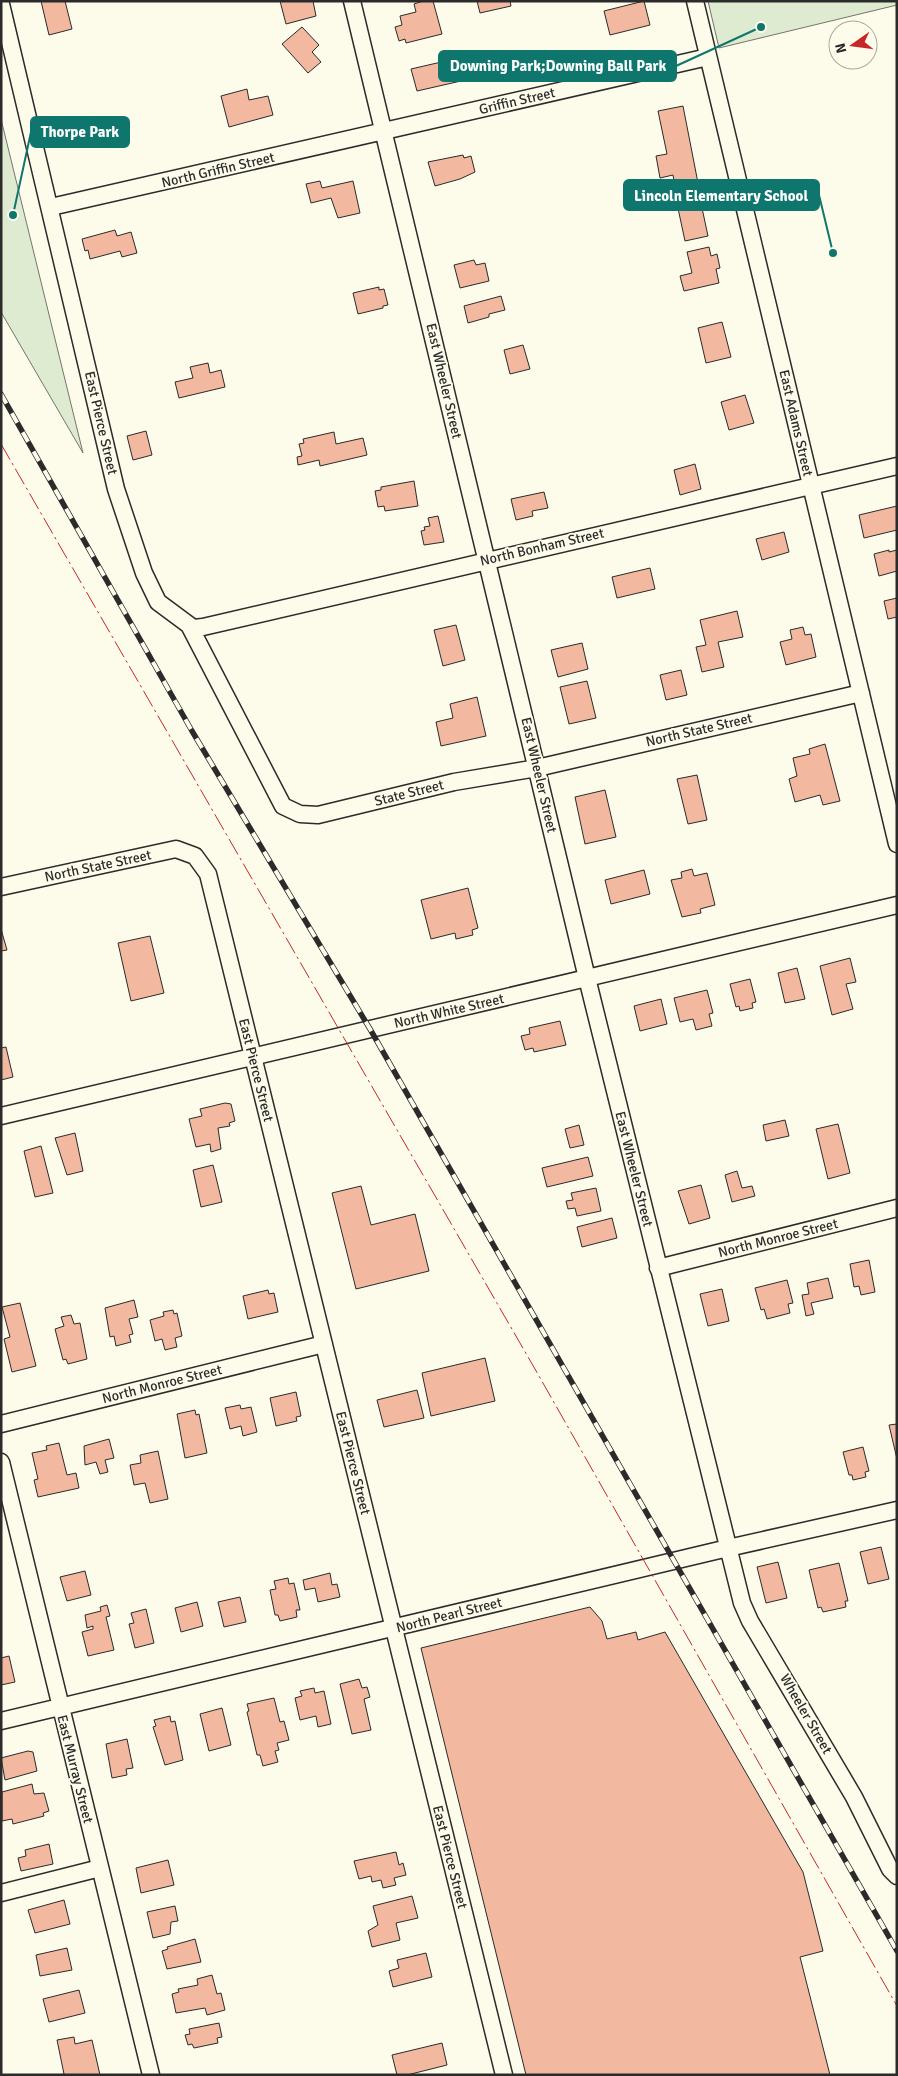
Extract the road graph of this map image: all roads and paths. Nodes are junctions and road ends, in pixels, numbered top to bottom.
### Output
1 (352, 1) edge
2 (695, 1) edge
3 (1, 4) edge
4 (708, 57) junction
5 (385, 132) junction
6 (51, 207) junction
7 (897, 466) edge
8 (811, 486) junction
9 (486, 560) junction
10 (189, 625) junction
11 (861, 693) junction
12 (537, 768) junction
13 (283, 806) joint
14 (897, 844) edge
15 (195, 856) joint
16 (1, 887) edge
17 (897, 905) edge
18 (587, 978) junction
19 (253, 1056) junction
20 (1, 1116) edge
21 (897, 1208) edge
22 (658, 1268) junction
23 (324, 1344) junction
24 (1, 1424) edge
25 (1, 1462) edge
26 (897, 1510) edge
27 (728, 1548) junction
28 (393, 1629) junction
29 (60, 1707) junction
30 (1, 1721) edge
31 (100, 1868) junction
32 (897, 1876) edge
33 (1, 1893) edge
34 (151, 2075) edge
35 (504, 2075) edge

1 - 5 street, East Wheeler Street
2 - 4 street, East Adams Street
3 - 6 street, East Pierce Street
4 - 5 street, Griffin Street
4 - 8 street, East Adams Street
5 - 6 street, North Griffin Street
5 - 9 street, East Wheeler Street
6 - 10 street, East Pierce Street
7 - 8 street, North Bonham Street
8 - 9 street, North Bonham Street
8 - 11 street, East Adams Street
9 - 10 street, North Bonham Street
9 - 12 street, East Wheeler Street
10 - 13 street, East Pierce Street
11 - 12 street, North State Street
11 - 14 street, East Adams Street
12 - 13 street, State Street
12 - 18 street, East Wheeler Street
15 - 16 street, North State Street
15 - 19 street, East Pierce Street
17 - 18 street, North White Street
18 - 19 street, North White Street
18 - 22 street, East Wheeler Street
19 - 20 street, North White Street
19 - 23 street, East Pierce Street
21 - 22 street, North Monroe Street
22 - 27 street, East Wheeler Street
23 - 24 street, North Monroe Street
23 - 28 street, East Pierce Street
25 - 29 street, East Murray Street
26 - 27 street, North Pearl Street
27 - 28 street, North Pearl Street
27 - 32 street, Wheeler Street
28 - 29 street, North Pearl Street
28 - 35 street, East Pierce Street
29 - 30 street, North Pearl Street
29 - 31 street, East Murray Street
31 - 33 street
31 - 34 street, East Murray Street

